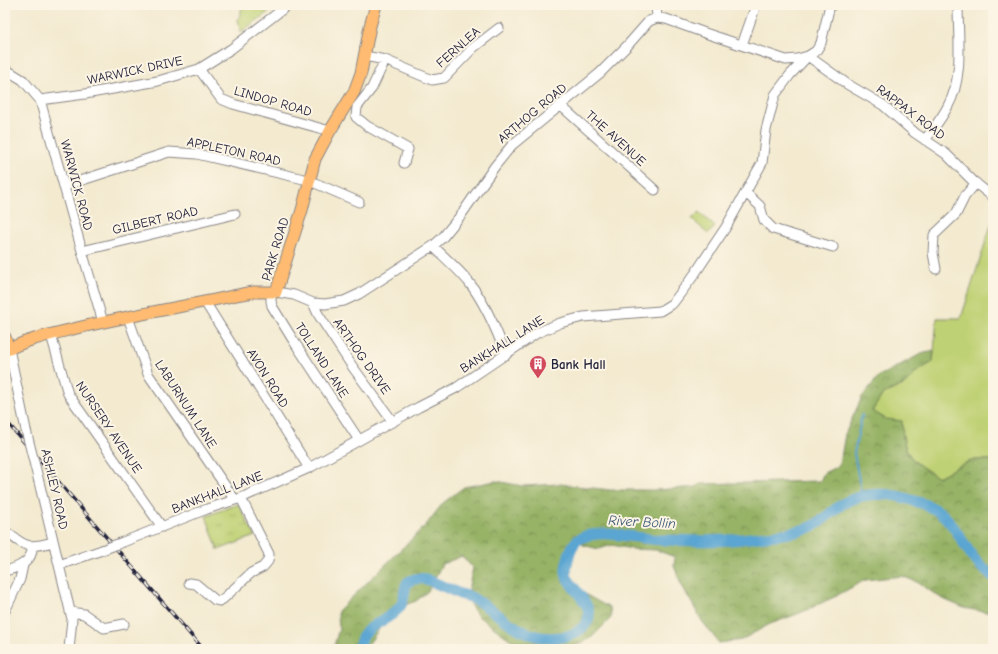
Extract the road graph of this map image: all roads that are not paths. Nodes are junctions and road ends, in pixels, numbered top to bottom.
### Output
1 (288, 5) edge
2 (376, 5) edge
3 (656, 5) edge
4 (756, 5) edge
5 (831, 5) edge
6 (958, 5) edge
7 (657, 18) junction
8 (499, 28) dead end
9 (742, 45) junction
10 (365, 56) junction
11 (808, 56) junction
12 (385, 60) junction
13 (5, 69) edge
14 (199, 69) junction
15 (40, 100) junction
16 (560, 105) junction
17 (330, 131) junction
18 (925, 140) junction
19 (404, 163) dead end
20 (308, 180) junction
21 (976, 184) junction
22 (64, 186) junction
23 (655, 190) dead end
24 (746, 193) junction
25 (993, 197) edge
26 (359, 202) dead end
27 (235, 214) dead end
28 (433, 246) junction
29 (833, 248) dead end
30 (82, 251) junction
31 (936, 269) dead end
32 (273, 292) junction
33 (205, 302) junction
34 (313, 302) junction
35 (128, 317) junction
36 (103, 322) junction
37 (51, 335) junction
38 (5, 337) edge
39 (7, 350) edge
40 (506, 355) junction
41 (393, 422) junction
42 (359, 440) junction
43 (309, 468) junction
44 (238, 498) junction
45 (162, 527) junction
46 (5, 531) edge
47 (53, 542) junction
48 (32, 547) junction
49 (23, 565) junction
50 (59, 565) junction
51 (5, 571) edge
52 (189, 583) dead end
53 (5, 611) edge
54 (70, 612) junction
55 (120, 623) dead end
56 (69, 649) edge

1 - 14 street, WARWICK DRIVE
2 - 10 main road, PARK ROAD
3 - 7 street
4 - 9 street
5 - 11 street, BANKHALL LANE
6 - 18 street
7 - 9 street
7 - 16 street, ARTHOG ROAD
8 - 12 street, FERNLEA
9 - 11 street
10 - 12 street, FERNLEA
10 - 17 main road, PARK ROAD
11 - 18 street, RAPPAX ROAD
11 - 24 street, BANKHALL LANE
12 - 19 street
13 - 15 street, WARWICK ROAD
14 - 15 street, WARWICK DRIVE
14 - 17 street, LINDOP ROAD
15 - 22 street, WARWICK ROAD
16 - 23 street, THE AVENUE
16 - 28 street, ARTHOG ROAD
17 - 20 main road, PARK ROAD
18 - 21 street, RAPPAX ROAD
20 - 22 street, APPLETON ROAD
20 - 26 street, APPLETON ROAD
20 - 32 main road, PARK ROAD
21 - 25 street, RAPPAX ROAD
21 - 31 street
22 - 30 street, WARWICK ROAD
24 - 29 street
24 - 40 street, BANKHALL LANE
27 - 30 street, GILBERT ROAD
28 - 34 street, ARTHOG ROAD
28 - 40 street
30 - 36 street, WARWICK ROAD
32 - 33 main road, PARK ROAD
32 - 34 street, ARTHOG ROAD
32 - 42 street, TOLLAND LANE
33 - 35 main road, PARK ROAD
33 - 43 street, AVON ROAD
34 - 41 street, ARTHOG DRIVE
35 - 36 main road, PARK ROAD
35 - 44 street, LABURNUM LANE
36 - 37 main road, PARK ROAD
37 - 39 main road, PARK ROAD
37 - 45 street, NURSERY AVENUE
38 - 39 main road, ASHLEY ROAD
39 - 47 street, ASHLEY ROAD, bridge
40 - 41 street, BANKHALL LANE
41 - 42 street, BANKHALL LANE
42 - 43 street, BANKHALL LANE
43 - 44 street, BANKHALL LANE
44 - 45 street, BANKHALL LANE
44 - 52 street, LABURNUM LANE
45 - 50 street, BANKHALL LANE, bridge
46 - 48 street
47 - 48 street
47 - 50 street, ASHLEY ROAD
48 - 49 street
49 - 51 street
49 - 53 street
50 - 54 street, ASHLEY ROAD
54 - 55 street
54 - 56 street, ASHLEY ROAD

